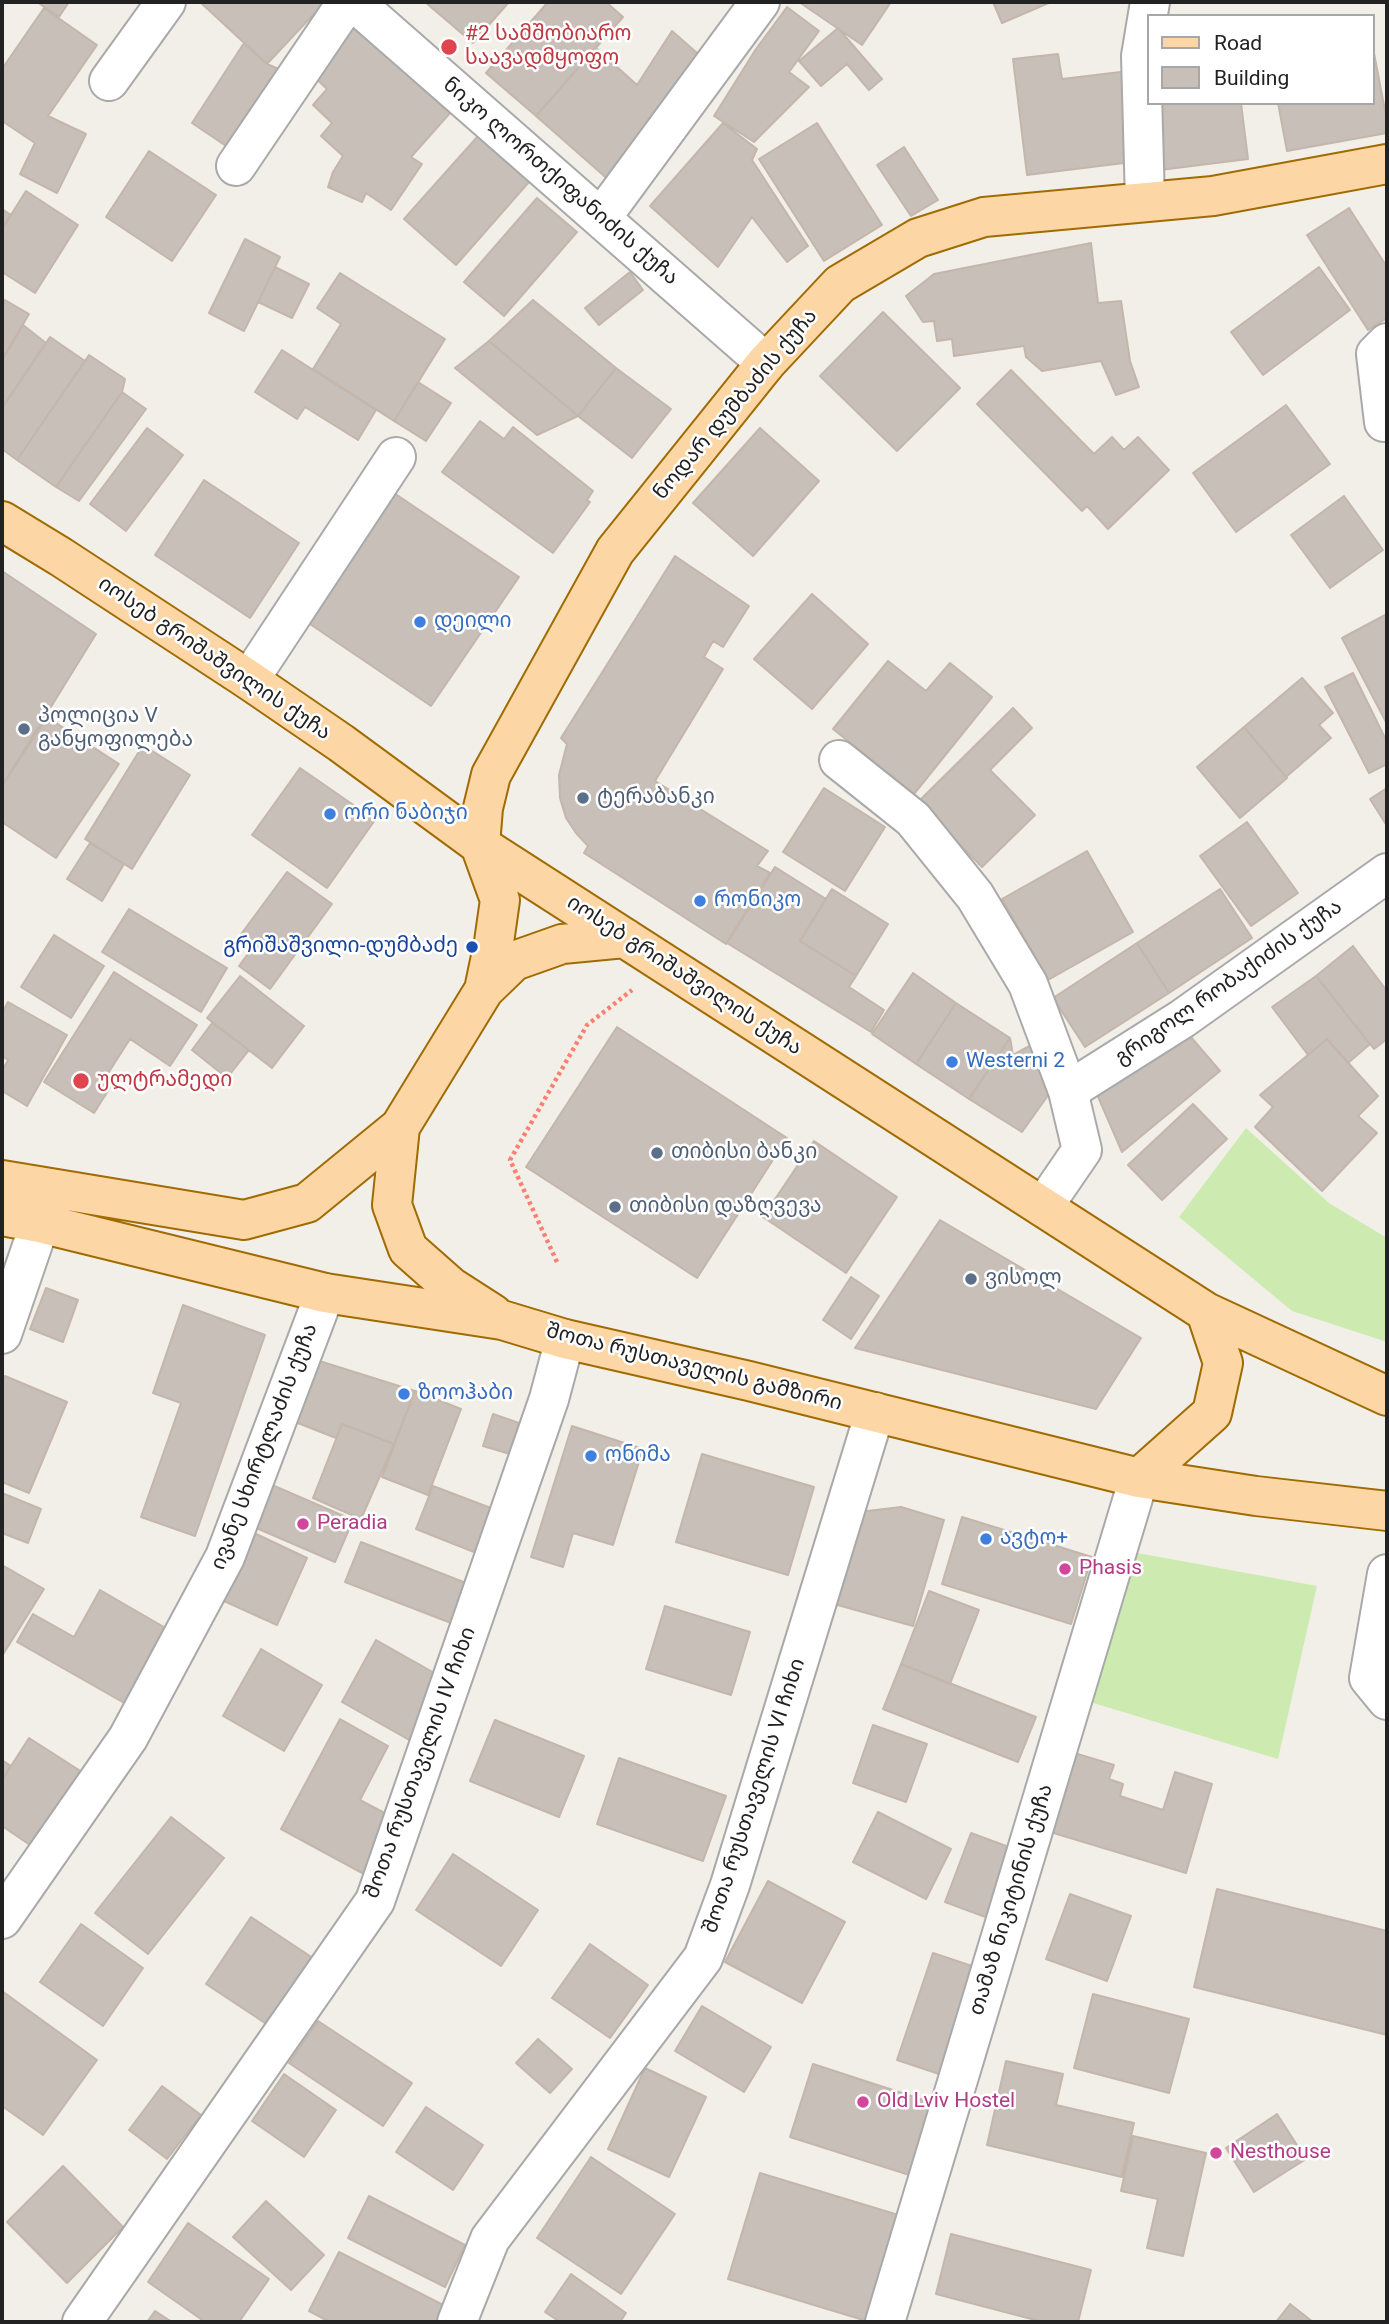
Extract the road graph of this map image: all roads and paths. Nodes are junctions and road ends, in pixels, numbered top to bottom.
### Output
1 (166, 2) edge
2 (347, 2) edge
3 (354, 2) edge
4 (760, 2) edge
5 (1150, 2) edge
6 (109, 81) dead end
7 (1387, 165) edge
8 (236, 166) dead end
9 (1145, 202) junction
10 (601, 218) junction
11 (1387, 343) edge
12 (766, 363) junction
13 (1384, 422) dead end
14 (396, 457) dead end
15 (2, 521) edge
16 (249, 680) junction
17 (839, 760) dead end
18 (480, 845) junction
19 (1387, 873) edge
20 (625, 938) junction
21 (638, 986) dead end
22 (484, 990) junction
23 (1068, 1091) junction
24 (400, 1127) junction
25 (2, 1180) edge
26 (1043, 1207) junction
27 (2, 1216) edge
28 (40, 1223) junction
29 (557, 1262) dead end
30 (325, 1293) junction
31 (1206, 1312) junction
32 (502, 1320) junction
33 (2, 1334) edge
34 (565, 1339) junction
35 (1387, 1396) edge
36 (875, 1412) junction
37 (1139, 1478) junction
38 (1387, 1511) edge
39 (1387, 1574) edge
40 (1387, 1700) edge
41 (2, 1919) edge
42 (82, 2322) edge
43 (457, 2322) edge
44 (885, 2322) edge

1 - 6 street
2 - 8 street
3 - 10 street, ნიკო ლორთქიფანიძის ქუჩა
4 - 10 street
5 - 9 street
7 - 9 main road, ნოდარ დუმბაძის ქუჩა
9 - 12 main road, ნოდარ დუმბაძის ქუჩა
10 - 12 street, ნიკო ლორთქიფანიძის ქუჩა
11 - 13 street
12 - 18 main road, ნოდარ დუმბაძის ქუჩა
14 - 16 street
15 - 16 main road, იოსებ გრიშაშვილის ქუჩა
16 - 18 main road, იოსებ გრიშაშვილის ქუჩა
17 - 23 street
18 - 20 main road, იოსებ გრიშაშვილის ქუჩა
18 - 22 main road
19 - 23 street, გრიგოლ რობაქიძის ქუჩა
20 - 22 main road
20 - 26 main road, იოსებ გრიშაშვილის ქუჩა
21 - 29 path
22 - 24 main road
23 - 26 street
24 - 25 main road
24 - 32 main road
26 - 31 main road, იოსებ გრიშაშვილის ქუჩა
27 - 28 main road, შოთა რუსთაველის გამზირი
28 - 30 main road, შოთა რუსთაველის გამზირი
28 - 33 street
30 - 32 main road, შოთა რუსთაველის გამზირი
30 - 41 street, ივანე სხირტლაძის ქუჩა
31 - 35 main road, იოსებ გრიშაშვილის ქუჩა
31 - 37 main road
32 - 34 main road, შოთა რუსთაველის გამზირი
34 - 36 main road, შოთა რუსთაველის გამზირი
34 - 42 street, შოთა რუსთაველის IV ჩიხი
36 - 37 main road, შოთა რუსთაველის გამზირი
36 - 43 street, შოთა რუსთაველის VI ჩიხი
37 - 38 main road, შოთა რუსთაველის გამზირი
37 - 44 street, თამაზ ნიკიტინის ქუჩა
39 - 40 street

